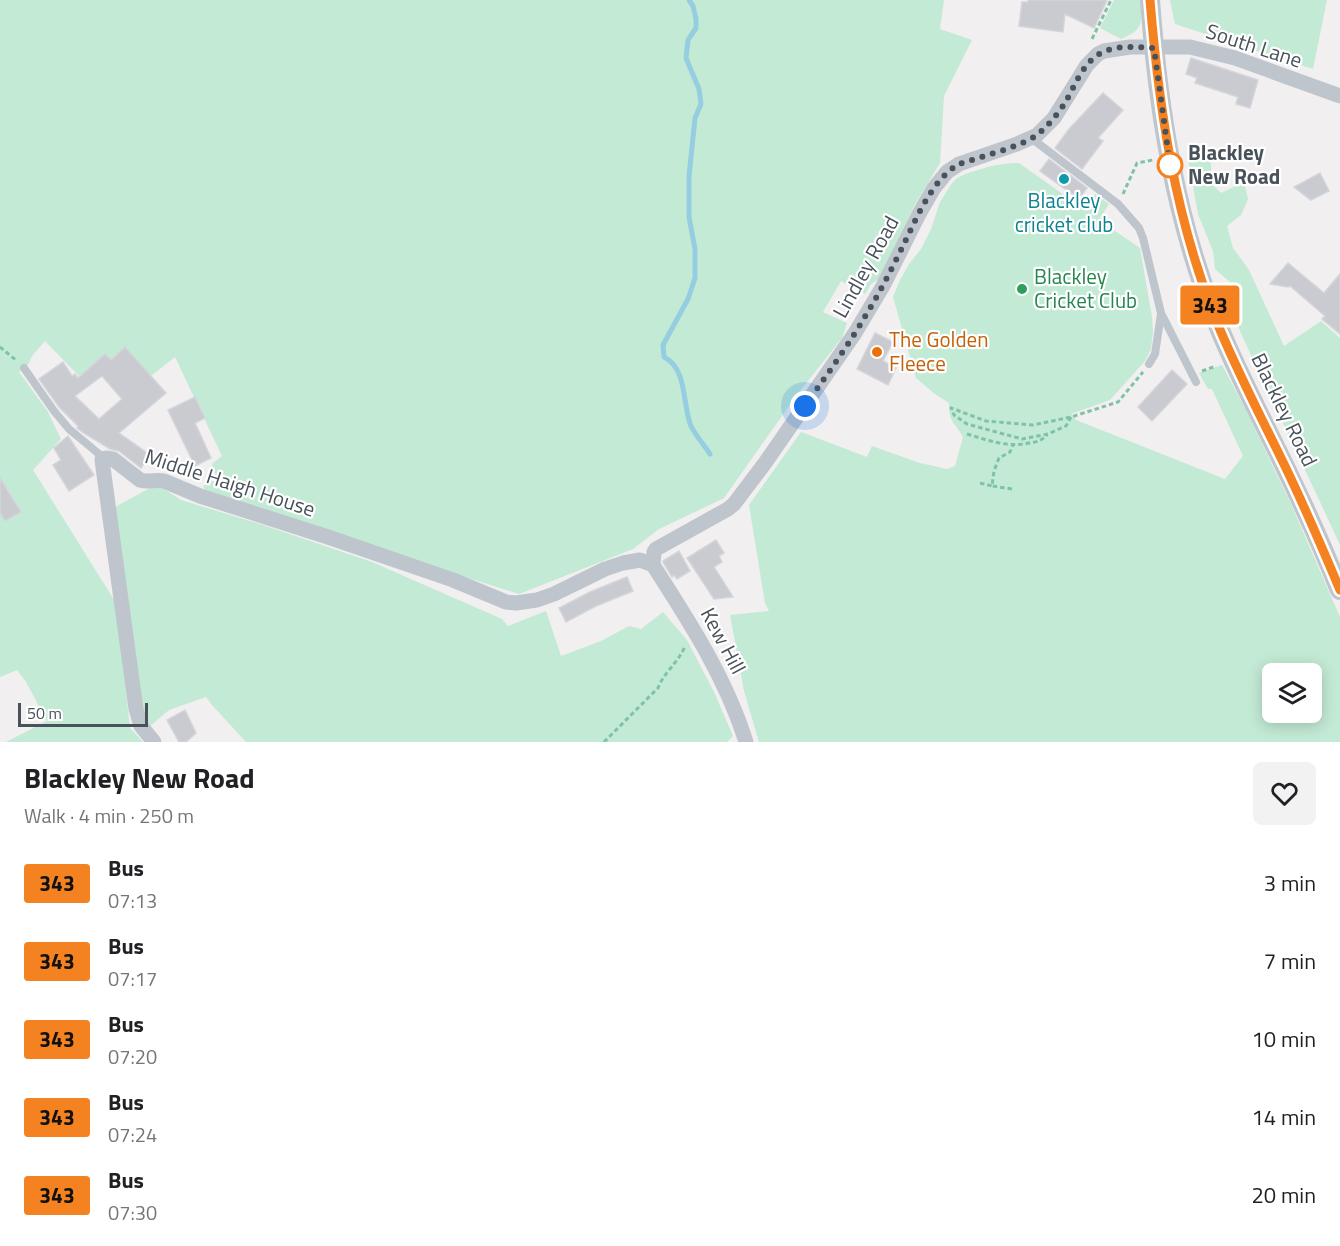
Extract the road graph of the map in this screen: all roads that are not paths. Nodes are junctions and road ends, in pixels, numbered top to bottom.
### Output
1 (1150, 0) edge
2 (1154, 48) junction
3 (1340, 96) edge
4 (1031, 138) junction
5 (1161, 313) junction
6 (1149, 364) road end
7 (24, 368) road end
8 (1196, 382) dead end
9 (105, 459) junction
10 (653, 565) junction
11 (1340, 590) edge
12 (154, 742) edge
13 (746, 742) edge

1 - 2 street, Blackley Road
2 - 3 street, South Lane
2 - 4 street, Lindley Road
2 - 11 street, Blackley Road
4 - 5 lane
4 - 10 street, Lindley Road
5 - 6 lane
5 - 8 lane
7 - 9 lane
9 - 10 street, Middle Haigh House
9 - 12 street
10 - 13 street, Kew Hill

